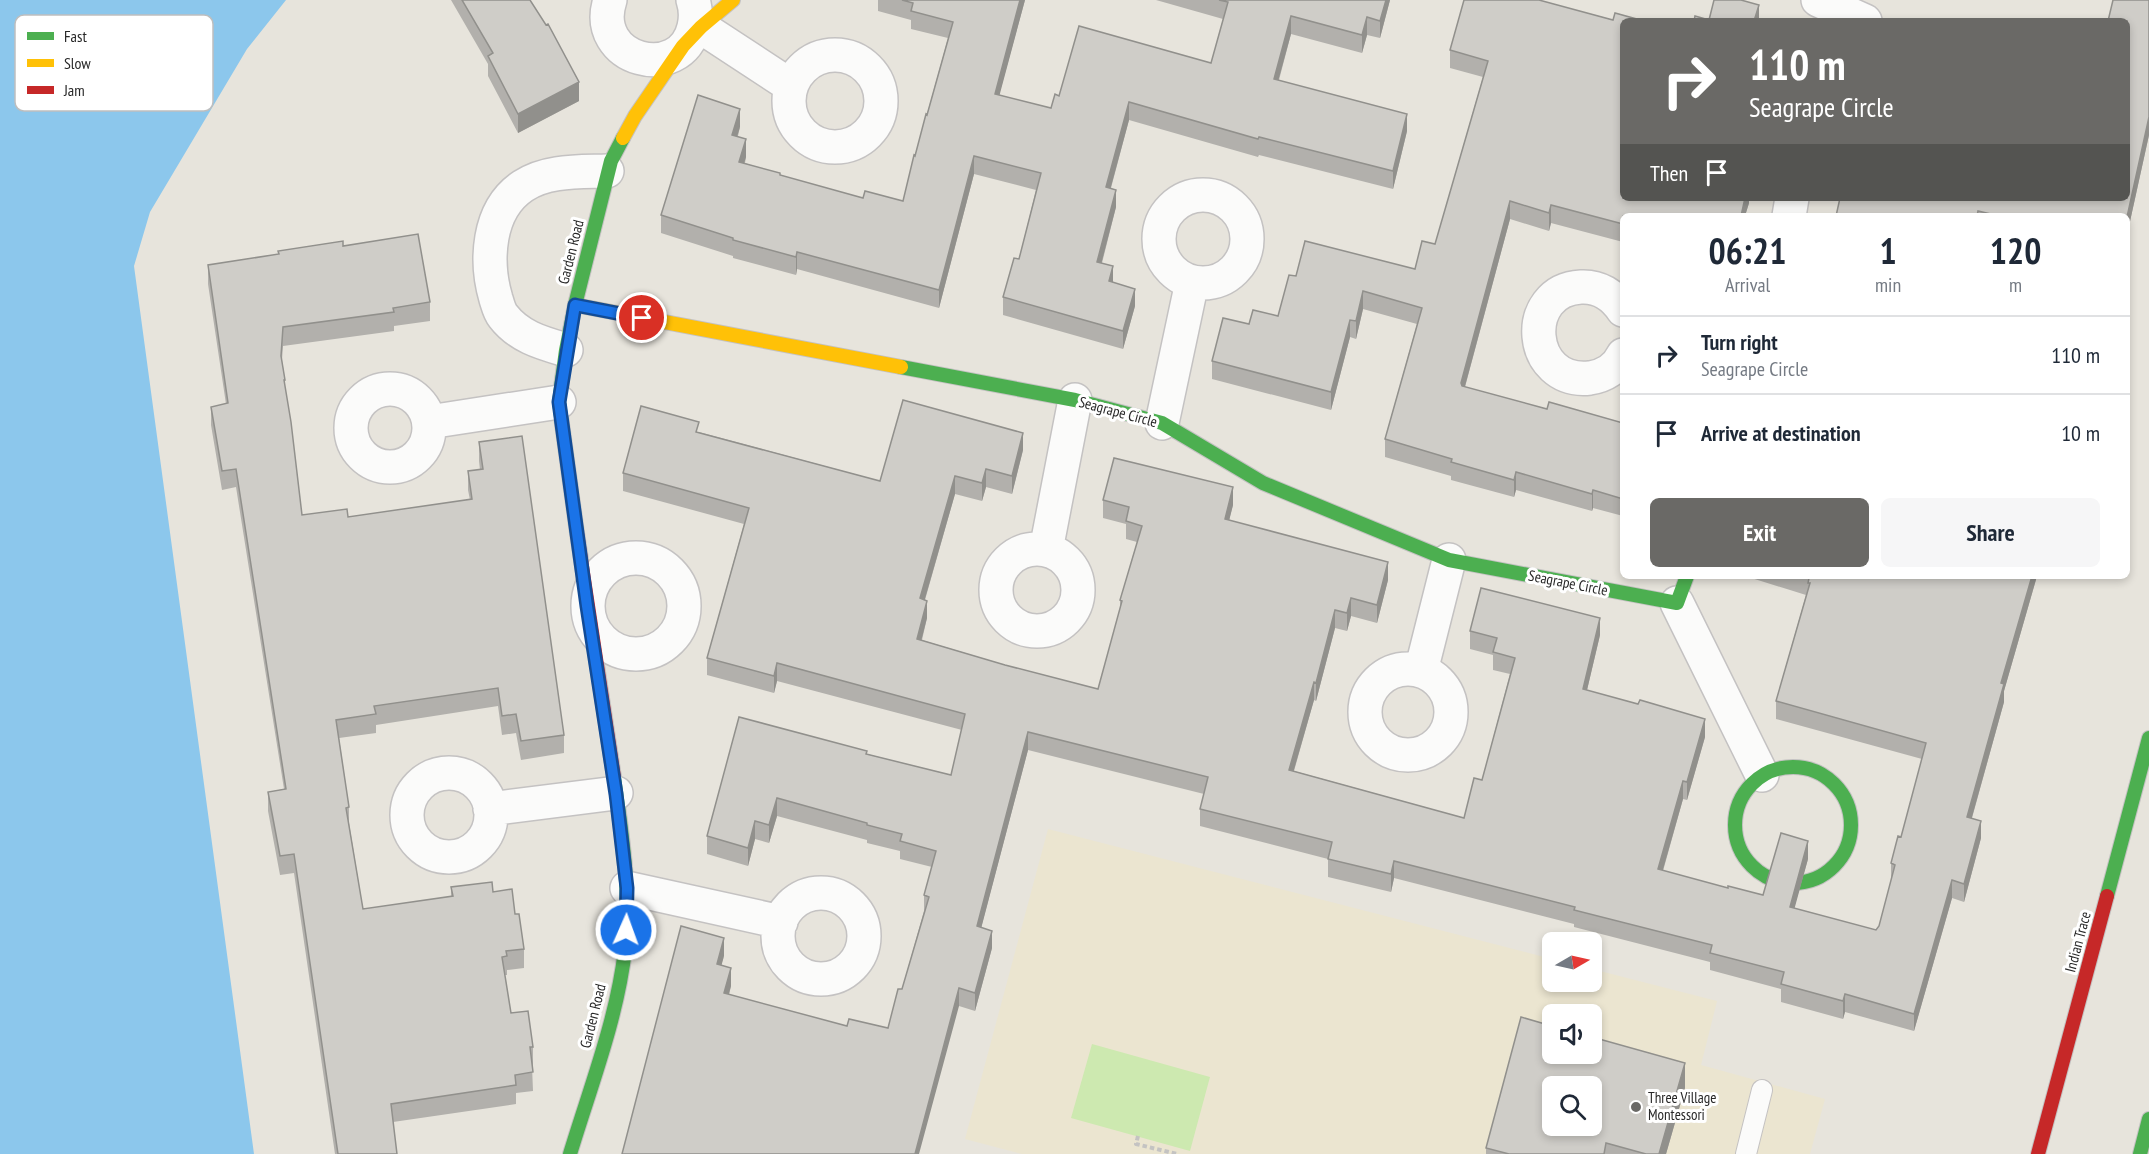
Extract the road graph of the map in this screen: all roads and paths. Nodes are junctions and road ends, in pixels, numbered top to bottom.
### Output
1 (610, 0) edge
2 (733, 0) edge
3 (1828, 7) edge
4 (1857, 18) edge
5 (692, 24) edge
6 (791, 86) dead end
7 (608, 171) junction
8 (1192, 282) dead end
9 (575, 305) junction
10 (1620, 306) edge
11 (566, 350) junction
12 (1620, 359) edge
13 (1075, 400) junction
14 (559, 402) junction
15 (429, 422) dead end
16 (1162, 423) junction
17 (1046, 550) dead end
18 (1449, 560) junction
19 (1682, 590) edge
20 (1421, 671) dead end
21 (2149, 738) edge
22 (1762, 775) junction
23 (616, 794) junction
24 (490, 809) dead end
25 (627, 888) junction
26 (780, 922) dead end
27 (1762, 1090) dead end
28 (2149, 1119) edge
29 (1138, 1136) dead end
30 (570, 1154) edge
31 (1177, 1154) edge
32 (1746, 1154) edge
33 (2038, 1154) edge
34 (2140, 1154) edge

1 - 5 street
2 - 5 street, Garden Road
3 - 4 street
5 - 6 street
5 - 7 street, Garden Road
7 - 9 street, Garden Road
7 - 11 street
8 - 16 street
9 - 11 street, Garden Road
9 - 13 street, Seagrape Circle
10 - 12 street
11 - 14 street, Garden Road
13 - 16 street, Seagrape Circle
13 - 17 street
14 - 15 street
14 - 23 street, Garden Road
16 - 18 street, Seagrape Circle
18 - 19 street, Seagrape Circle
18 - 20 street
19 - 22 street
21 - 33 street, Indian Trace
22 - 22 street
23 - 24 street
23 - 25 street, Garden Road
25 - 26 street
25 - 30 street, Garden Road
27 - 32 lane
28 - 34 street
29 - 31 path

